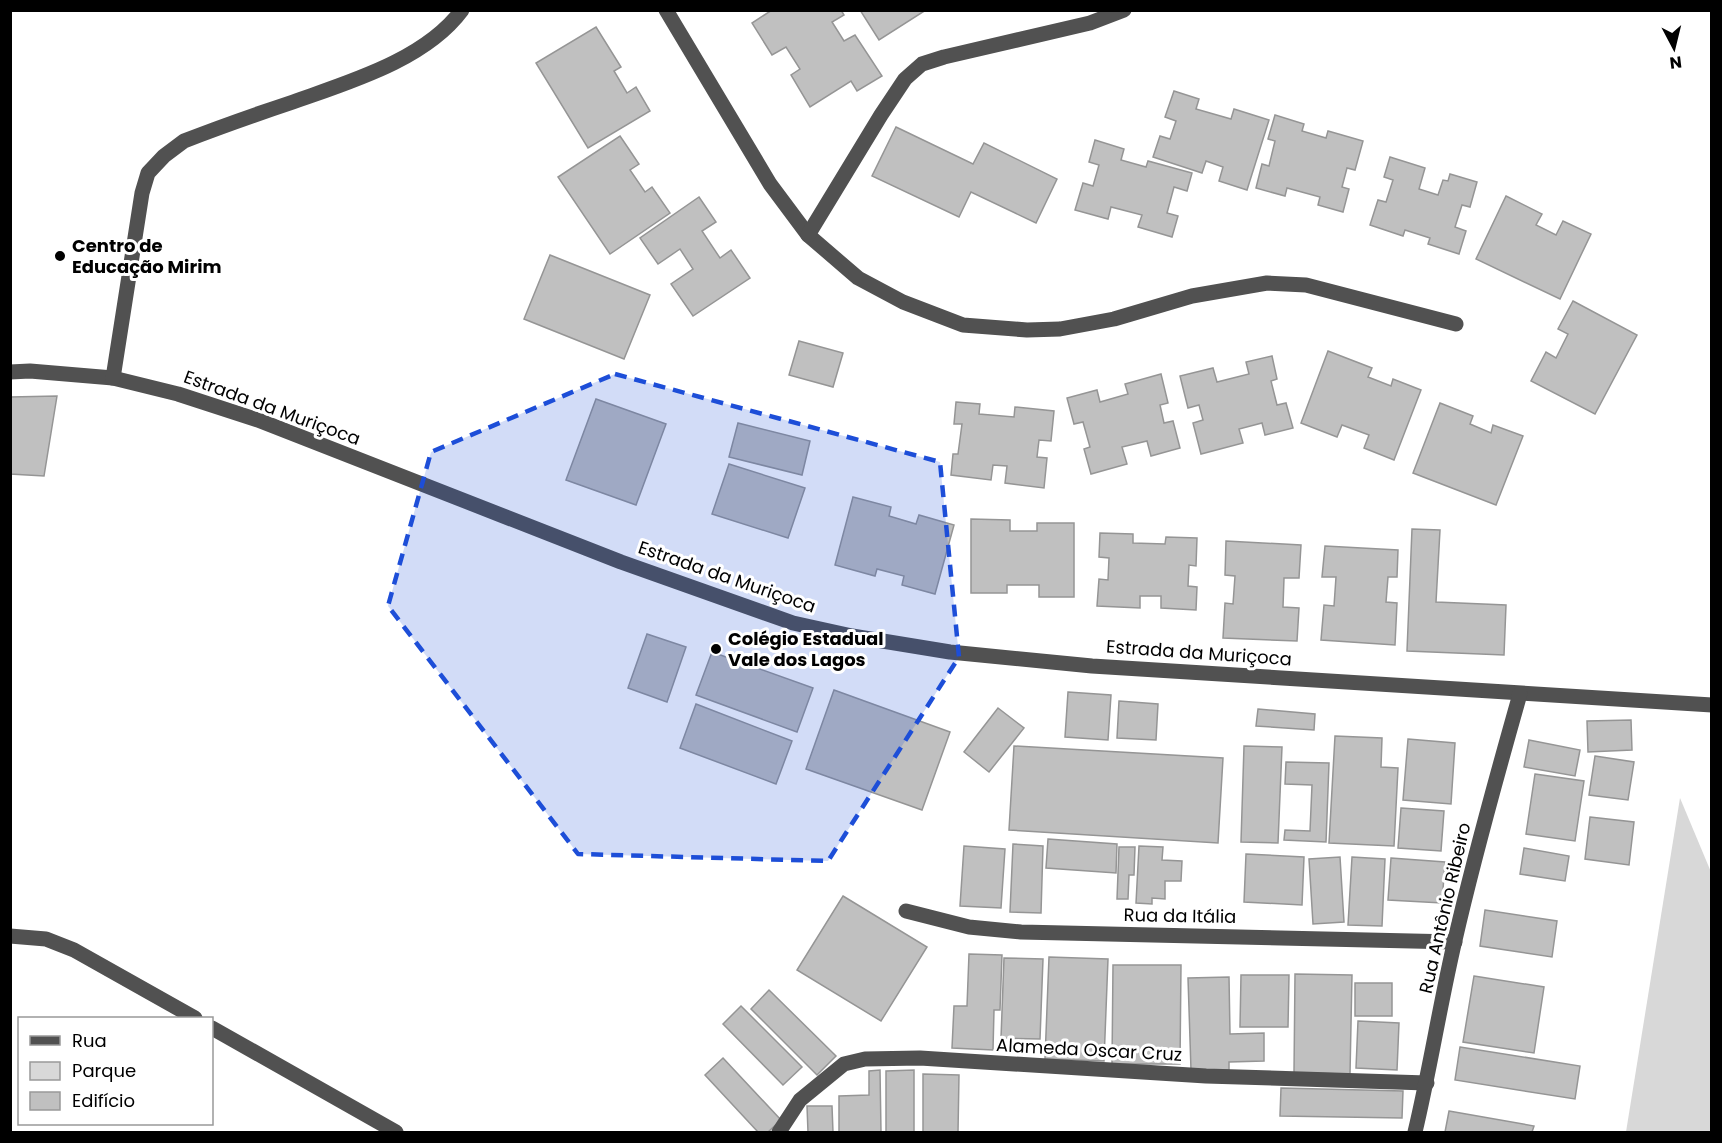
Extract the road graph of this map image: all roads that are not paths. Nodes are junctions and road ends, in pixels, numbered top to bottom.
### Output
1 (666, 10) edge
2 (1124, 10) edge
3 (457, 12) edge
4 (808, 235) junction
5 (1456, 324) dead end
6 (10, 372) edge
7 (113, 378) junction
8 (1520, 693) junction
9 (1712, 705) edge
10 (906, 910) dead end
11 (10, 936) edge
12 (1455, 942) junction
13 (193, 1017) edge
14 (213, 1029) edge
15 (1427, 1083) junction
16 (396, 1132) edge
17 (779, 1132) edge
18 (1415, 1132) edge

1 - 4 street
2 - 4 street
3 - 7 street
4 - 5 street
6 - 7 street, Estrada da Muriçoca
7 - 8 street, Estrada da Muriçoca
8 - 9 street, Estrada da Muriçoca
8 - 12 street, Rua Antônio Ribeiro
10 - 12 street, Rua da Itália
11 - 13 street
12 - 15 street, Rua Antônio Ribeiro
14 - 16 street
15 - 17 street, Alameda Oscar Cruz
15 - 18 street, Rua Antônio Ribeiro

